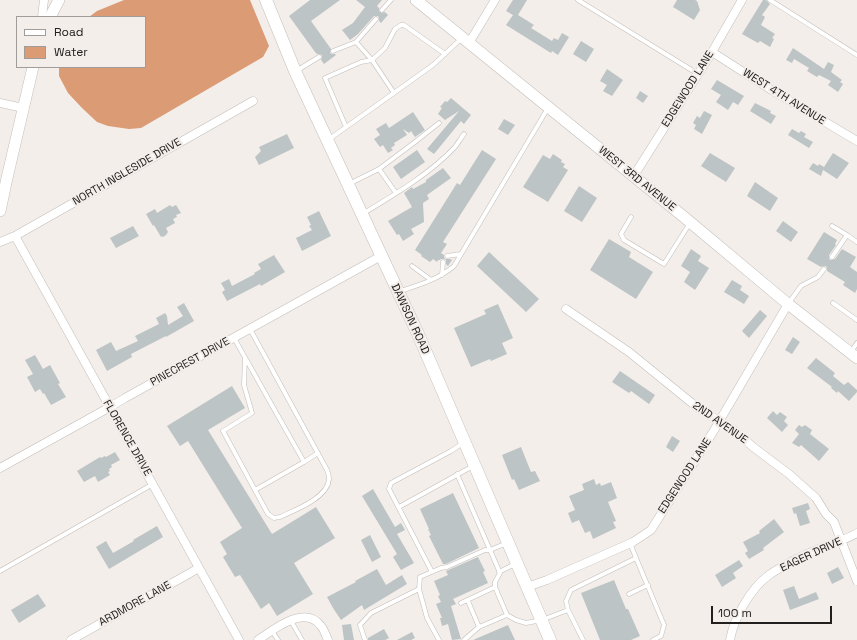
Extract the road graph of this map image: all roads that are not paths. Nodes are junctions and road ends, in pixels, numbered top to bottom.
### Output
1 (44, 0) edge
2 (59, 0) edge
3 (266, 0) edge
4 (391, 0) edge
5 (416, 0) edge
6 (495, 0) edge
7 (578, 0) edge
8 (742, 0) edge
9 (770, 0) edge
10 (382, 10) dead end
11 (42, 16) edge
12 (51, 16) edge
13 (376, 19) dead end
14 (466, 40) junction
15 (356, 42) junction
16 (333, 51) dead end
17 (712, 52) junction
18 (445, 54) junction
19 (857, 55) edge
20 (319, 57) dead end
21 (372, 60) junction
22 (33, 68) edge
23 (295, 71) junction
24 (698, 74) junction
25 (394, 93) junction
26 (253, 101) dead end
27 (0, 102) edge
28 (548, 107) junction
29 (23, 108) junction
30 (439, 123) dead end
31 (346, 127) junction
32 (464, 134) dead end
33 (328, 140) junction
34 (857, 141) edge
35 (378, 169) junction
36 (634, 177) junction
37 (348, 185) junction
38 (396, 193) junction
39 (0, 211) edge
40 (362, 215) junction
41 (631, 217) dead end
42 (691, 223) junction
43 (832, 226) dead end
44 (847, 235) junction
45 (15, 236) junction
46 (0, 242) edge
47 (857, 242) edge
48 (461, 254) junction
49 (381, 256) junction
50 (447, 256) dead end
51 (832, 257) dead end
52 (443, 262) dead end
53 (412, 266) dead end
54 (824, 269) dead end
55 (442, 275) junction
56 (431, 280) junction
57 (398, 292) junction
58 (833, 303) dead end
59 (788, 304) junction
60 (566, 309) dead end
61 (857, 320) edge
62 (250, 329) junction
63 (234, 337) junction
64 (857, 343) edge
65 (854, 355) edge
66 (245, 358) junction
67 (110, 407) junction
68 (720, 421) junction
69 (465, 442) junction
70 (318, 453) junction
71 (304, 462) junction
72 (475, 465) junction
73 (0, 468) edge
74 (457, 474) junction
75 (153, 484) junction
76 (255, 490) junction
77 (399, 507) junction
78 (857, 533) edge
79 (841, 541) junction
80 (508, 543) junction
81 (630, 543) junction
82 (490, 550) junction
83 (636, 558) junction
84 (517, 563) junction
85 (198, 568) junction
86 (0, 571) edge
87 (432, 572) junction
88 (499, 572) junction
89 (857, 581) edge
90 (648, 586) junction
91 (495, 587) junction
92 (527, 587) junction
93 (419, 589) junction
94 (629, 594) dead end
95 (468, 600) junction
96 (461, 603) dead end
97 (568, 610) junction
98 (507, 615) junction
99 (542, 620) junction
100 (291, 621) junction
101 (479, 627) junction
102 (272, 631) junction
103 (71, 640) edge
104 (239, 640) edge
105 (258, 640) edge
106 (278, 640) edge
107 (302, 640) edge
108 (328, 640) edge
109 (365, 640) edge
110 (439, 640) edge
111 (464, 640) edge
112 (550, 640) edge
113 (583, 640) edge
114 (654, 640) edge
115 (730, 640) edge

1 - 11 street
2 - 12 street
3 - 23 main road, DAWSON ROAD
4 - 10 lane
5 - 14 street, WEST 3RD AVENUE
6 - 14 street
7 - 24 lane
8 - 17 street, EDGEWOOD LANE
9 - 19 lane
13 - 15 lane
14 - 18 lane
14 - 28 street, WEST 3RD AVENUE
15 - 16 lane
15 - 21 lane
17 - 24 street, EDGEWOOD LANE
17 - 34 street, WEST 4TH AVENUE
18 - 21 lane
18 - 25 lane
20 - 23 lane
21 - 25 lane
21 - 31 lane
22 - 29 street
23 - 33 main road, DAWSON ROAD
24 - 36 street, EDGEWOOD LANE
25 - 31 lane
26 - 45 street, NORTH INGLESIDE DRIVE
27 - 29 street
28 - 36 street, WEST 3RD AVENUE
28 - 48 lane
29 - 39 street
30 - 35 lane
31 - 33 lane
32 - 38 lane
33 - 37 main road, DAWSON ROAD
35 - 37 lane
35 - 38 lane
36 - 42 street, WEST 3RD AVENUE
37 - 40 main road, DAWSON ROAD
38 - 40 lane
40 - 49 main road, DAWSON ROAD
41 - 42 lane
42 - 59 street, WEST 3RD AVENUE
43 - 44 lane
44 - 47 lane
44 - 51 lane
45 - 46 street, NORTH INGLESIDE DRIVE
45 - 67 street, FLORENCE DRIVE
48 - 50 lane
48 - 55 lane
49 - 57 main road, DAWSON ROAD
49 - 62 street, PINECREST DRIVE
52 - 55 lane
53 - 56 lane
54 - 59 lane
55 - 56 lane
56 - 57 lane
57 - 69 main road, DAWSON ROAD
58 - 61 lane
59 - 65 street, WEST 3RD AVENUE
59 - 68 street, EDGEWOOD LANE
60 - 68 street, 2ND AVENUE
62 - 63 street, PINECREST DRIVE
62 - 70 lane
63 - 66 lane
63 - 67 street, PINECREST DRIVE
64 - 65 lane
66 - 71 lane
66 - 76 lane
67 - 73 street, PINECREST DRIVE
67 - 75 street, FLORENCE DRIVE
68 - 79 street, 2ND AVENUE
68 - 81 street, EDGEWOOD LANE
69 - 72 main road, DAWSON ROAD
69 - 77 lane
70 - 71 lane
70 - 76 lane
71 - 76 lane
72 - 74 lane
72 - 80 main road, DAWSON ROAD
74 - 77 lane
74 - 82 lane
75 - 85 street, FLORENCE DRIVE
75 - 86 lane
77 - 87 lane
78 - 79 street, EAGER DRIVE
79 - 89 street, 2ND AVENUE
79 - 115 street, EAGER DRIVE
80 - 82 lane
80 - 84 main road, DAWSON ROAD
81 - 83 lane
81 - 92 street, EDGEWOOD LANE
82 - 87 lane
82 - 88 lane
83 - 90 lane
83 - 97 lane
84 - 88 lane
84 - 92 main road, DAWSON ROAD
85 - 103 street, ARDMORE LANE
85 - 104 street, FLORENCE DRIVE
87 - 93 lane
88 - 91 lane
90 - 94 lane
90 - 114 lane
91 - 95 lane
91 - 98 lane
92 - 99 main road, DAWSON ROAD
93 - 109 lane
93 - 110 lane
95 - 96 lane
95 - 101 lane
97 - 99 lane
97 - 113 lane
98 - 99 lane
98 - 101 lane
99 - 112 main road, DAWSON ROAD
100 - 102 street
100 - 107 lane
100 - 108 street
101 - 111 lane
102 - 105 street
102 - 106 lane

